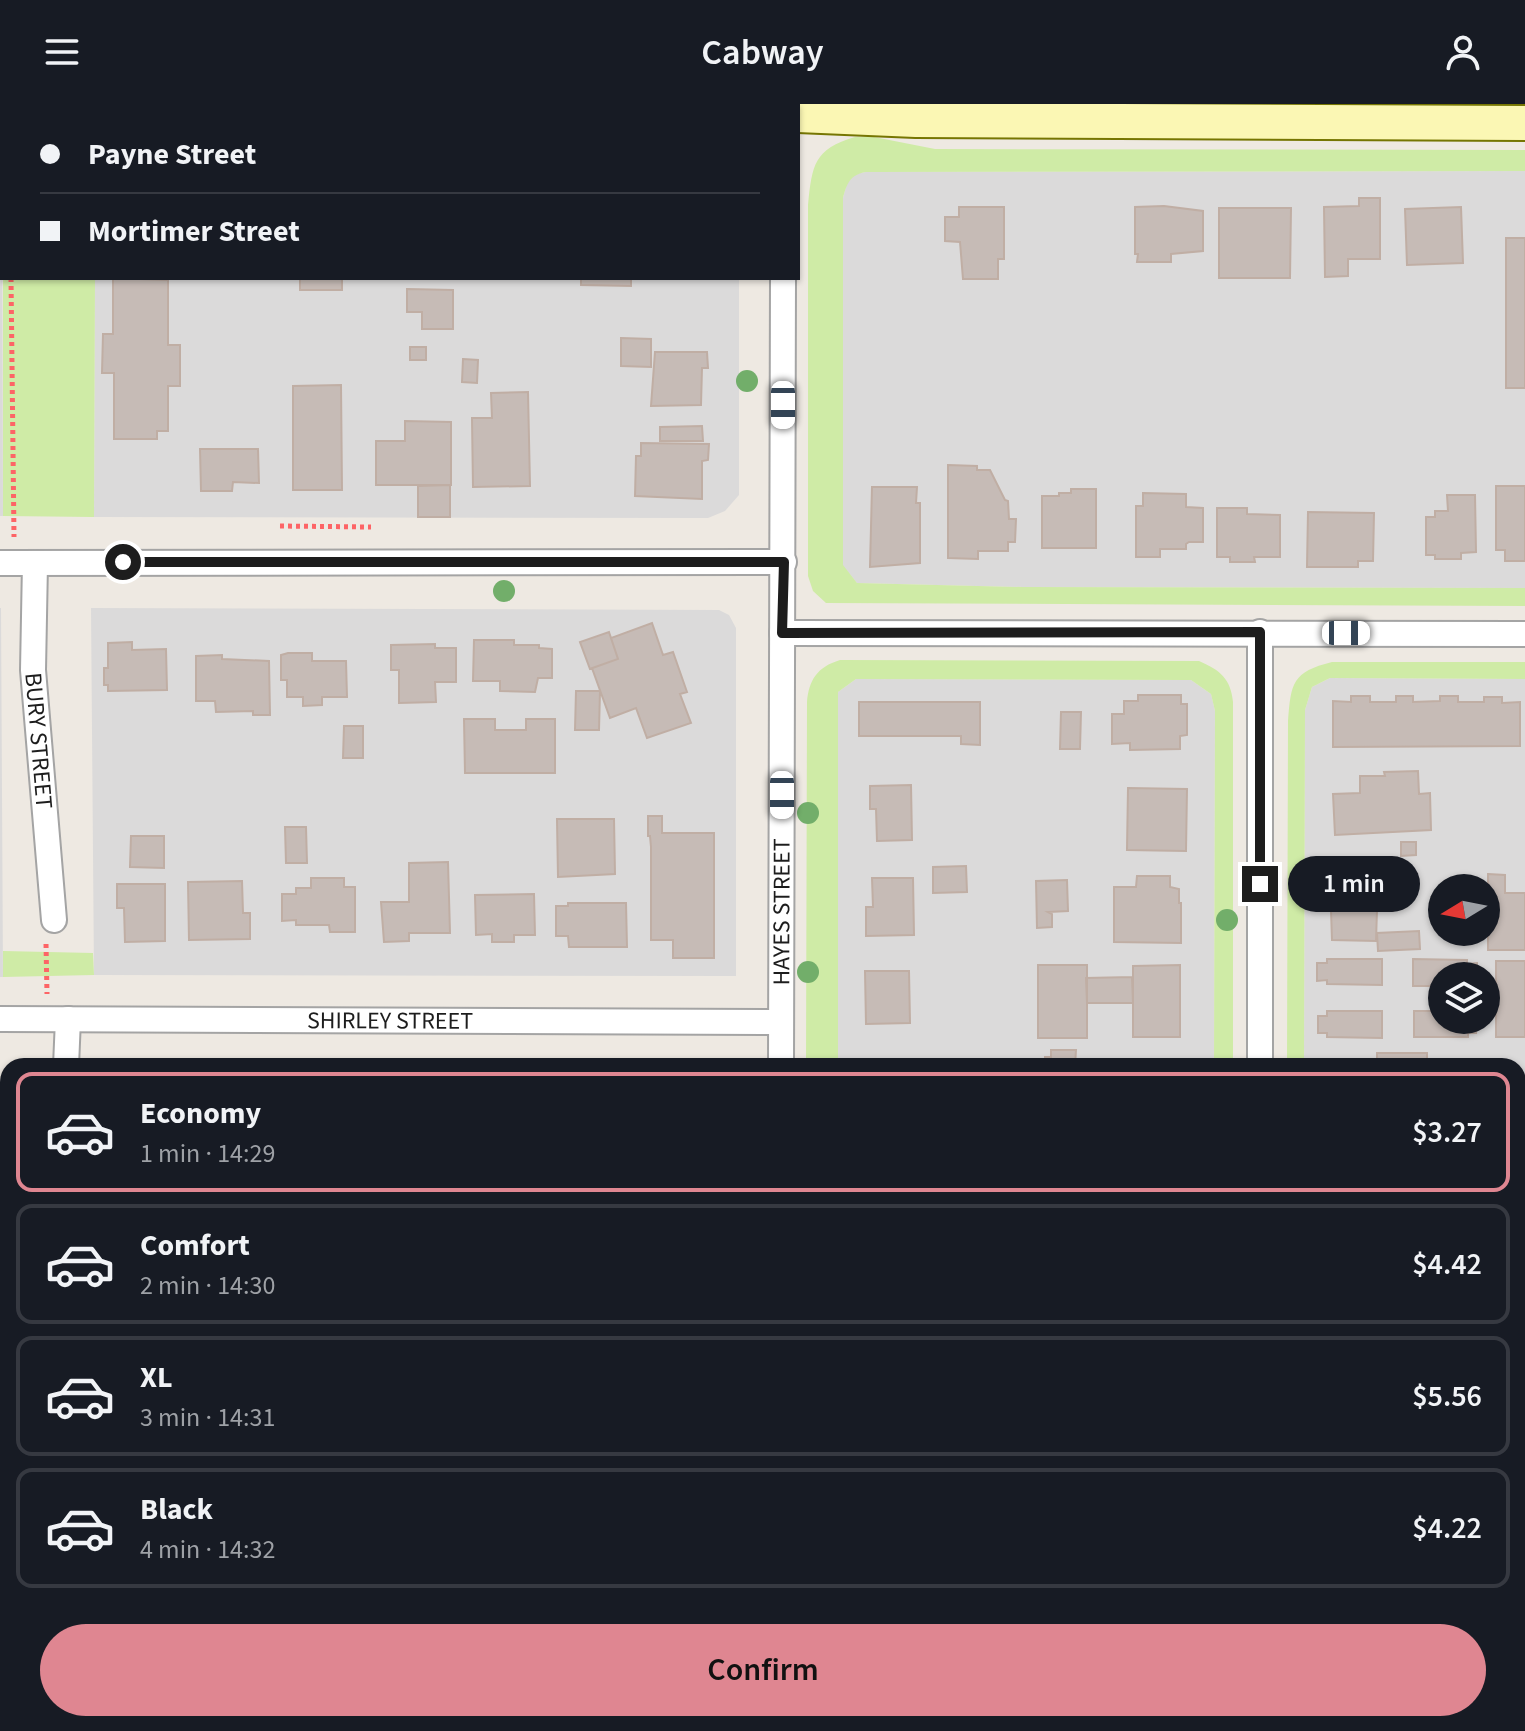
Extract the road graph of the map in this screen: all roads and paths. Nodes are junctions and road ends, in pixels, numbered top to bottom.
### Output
1 (800, 115) edge
2 (1525, 123) edge
3 (11, 280) edge
4 (783, 280) edge
5 (280, 526) dead end
6 (371, 527) dead end
7 (784, 562) junction
8 (16, 563) edge
9 (1260, 632) junction
10 (782, 633) junction
11 (1525, 634) edge
12 (54, 920) joint
13 (0, 1019) edge
14 (68, 1019) junction
15 (781, 1022) junction
16 (66, 1058) edge
17 (781, 1058) edge
18 (1260, 1058) edge

1 - 2 main road
3 - 8 path
4 - 7 street, HAYES STREET
5 - 6 path
7 - 8 street
7 - 10 street, HAYES STREET
8 - 12 street, BURY STREET
9 - 10 street
9 - 11 street
9 - 18 street
10 - 15 street, HAYES STREET
12 - 14 path
13 - 14 street, SHIRLEY STREET
14 - 15 street, SHIRLEY STREET
14 - 16 street
15 - 17 street, HAYES STREET

